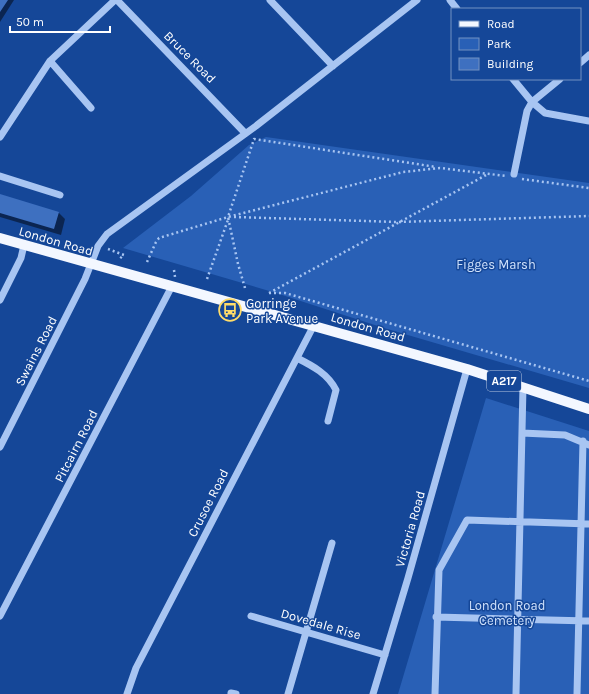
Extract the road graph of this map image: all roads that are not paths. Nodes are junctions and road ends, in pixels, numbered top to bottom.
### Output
1 (116, 0) edge
2 (270, 0) edge
3 (417, 0) edge
4 (450, 0) edge
5 (456, 8) edge
6 (589, 55) edge
7 (50, 61) junction
8 (581, 62) edge
9 (333, 66) junction
10 (514, 80) edge
11 (559, 80) edge
12 (532, 102) junction
13 (91, 108) dead end
14 (589, 121) edge
15 (245, 132) junction
16 (0, 137) edge
17 (0, 176) edge
18 (513, 176) road end
19 (60, 194) dead end
20 (0, 238) edge
21 (24, 245) junction
22 (91, 264) junction
23 (172, 286) junction
24 (0, 300) edge
25 (314, 325) junction
26 (297, 358) junction
27 (467, 369) junction
28 (523, 387) junction
29 (589, 409) edge
30 (328, 421) dead end
31 (522, 433) junction
32 (586, 443) edge
33 (0, 447) edge
34 (520, 522) junction
35 (580, 524) junction
36 (589, 524) edge
37 (332, 543) dead end
38 (0, 616) edge
39 (251, 616) dead end
40 (436, 617) junction
41 (518, 619) junction
42 (578, 621) junction
43 (589, 621) edge
44 (306, 632) junction
45 (385, 655) junction
46 (127, 694) edge
47 (288, 694) edge
48 (373, 694) edge
49 (434, 694) edge
50 (516, 694) edge
51 (577, 694) edge

1 - 7 street
1 - 15 street, Bruce Road
2 - 9 street
3 - 9 street
4 - 5 street
6 - 8 street
7 - 13 street
7 - 16 street
9 - 15 street
10 - 12 street
11 - 12 street
12 - 14 street
12 - 18 street
15 - 22 street
17 - 19 street
20 - 21 main road, London Road / A217
21 - 22 main road, London Road / A217
21 - 24 street
22 - 23 main road, London Road / A217
22 - 33 street, Swains Road
23 - 25 main road, London Road / A217
23 - 38 street, Pitcairn Road
25 - 26 street, Crusoe Road
25 - 27 main road, London Road / A217
26 - 30 street
26 - 46 street, Crusoe Road
27 - 28 main road, London Road / A217
27 - 45 street, Victoria Road
28 - 29 main road, London Road / A217
28 - 31 street
31 - 32 street
31 - 34 street
32 - 35 street
34 - 35 street
34 - 40 street
34 - 41 street
35 - 36 street
35 - 42 street
37 - 44 street
39 - 44 street, Dovedale Rise
40 - 41 street
40 - 49 street
41 - 42 street
41 - 50 street
42 - 43 street
42 - 51 street
44 - 45 street, Dovedale Rise
44 - 47 street
45 - 48 street, Victoria Road

